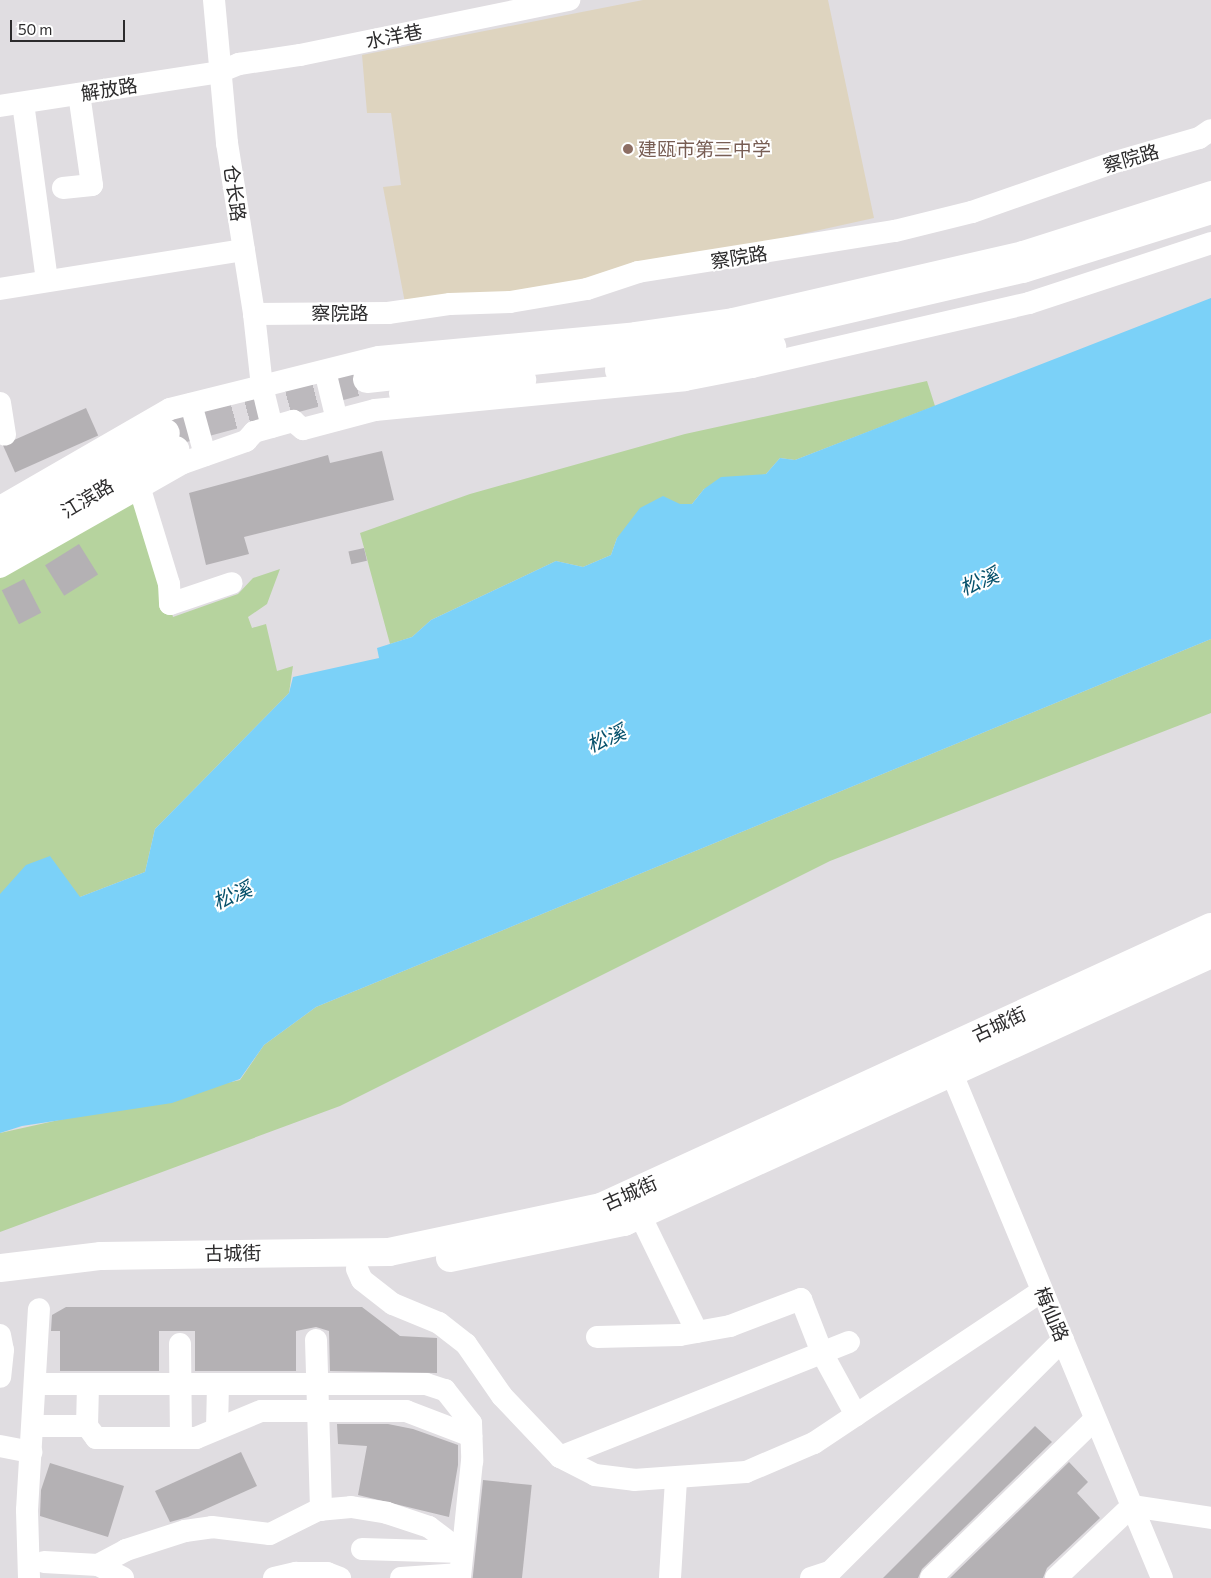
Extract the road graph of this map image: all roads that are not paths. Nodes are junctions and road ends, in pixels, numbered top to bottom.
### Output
1 (203, 0) edge
2 (214, 0) edge
3 (569, 0) edge
4 (214, 73) junction
5 (79, 94) junction
6 (23, 103) junction
7 (0, 106) edge
8 (1211, 130) edge
9 (63, 188) dead end
10 (1211, 192) edge
11 (1211, 210) edge
12 (1211, 228) edge
13 (1211, 243) edge
14 (244, 250) junction
15 (47, 280) junction
16 (0, 289) edge
17 (254, 314) junction
18 (325, 371) junction
19 (262, 386) junction
20 (0, 403) edge
21 (191, 404) junction
22 (337, 420) junction
23 (272, 427) junction
24 (5, 435) dead end
25 (205, 455) junction
26 (139, 486) junction
27 (0, 507) edge
28 (0, 526) edge
29 (0, 548) edge
30 (0, 567) edge
31 (232, 583) dead end
32 (1211, 927) edge
33 (1211, 954) edge
34 (941, 1064) junction
35 (640, 1215) junction
36 (0, 1268) edge
37 (357, 1269) junction
38 (0, 1286) edge
39 (1037, 1295) junction
40 (39, 1309) dead end
41 (698, 1332) junction
42 (0, 1334) edge
43 (597, 1337) dead end
44 (316, 1340) dead end
45 (849, 1342) dead end
46 (180, 1344) dead end
47 (1058, 1345) junction
48 (822, 1353) junction
49 (0, 1377) edge
50 (35, 1384) junction
51 (88, 1384) junction
52 (180, 1384) junction
53 (218, 1384) junction
54 (270, 1384) junction
55 (318, 1384) junction
56 (406, 1384) junction
57 (270, 1411) junction
58 (318, 1411) junction
59 (406, 1412) junction
60 (856, 1415) junction
61 (1090, 1424) junction
62 (33, 1426) junction
63 (87, 1426) junction
64 (217, 1429) junction
65 (471, 1436) junction
66 (181, 1438) junction
67 (0, 1446) edge
68 (31, 1452) junction
69 (560, 1457) junction
70 (676, 1479) junction
71 (321, 1510) junction
72 (1127, 1511) junction
73 (1211, 1518) edge
74 (362, 1549) dead end
75 (462, 1552) junction
76 (98, 1565) junction
77 (36, 1573) edge
78 (460, 1576) edge
79 (825, 1576) edge
80 (123, 1578) edge
81 (274, 1578) edge
82 (340, 1578) edge
83 (401, 1578) edge
84 (670, 1578) edge
85 (931, 1578) edge
86 (1056, 1578) edge
87 (1148, 1578) edge
88 (1162, 1578) edge

1 - 4 street, 仓长路
2 - 4 street, 仓长路
3 - 4 street, 水洋巷
4 - 5 street, 解放路
4 - 14 street, 仓长路
5 - 6 street, 解放路
5 - 9 street
6 - 7 street, 解放路
6 - 15 street
8 - 17 street, 察院路
10 - 18 street
11 - 12 main road
13 - 22 street
14 - 15 street
14 - 17 street, 仓长路
15 - 16 street
17 - 19 street, 仓长路
18 - 19 street
18 - 22 street
19 - 21 street
19 - 23 street, 仓长路
20 - 24 street
21 - 25 street
21 - 27 street
22 - 23 street
23 - 25 street
25 - 26 street
26 - 30 street
26 - 31 street
28 - 29 main road, 江滨路
32 - 34 main road, 古城街
33 - 34 main road, 古城街
34 - 35 main road, 古城街
34 - 36 main road, 古城街
34 - 39 street, 梅仙路
35 - 37 main road, 古城街
35 - 41 street
37 - 38 main road, 古城街
37 - 69 street
39 - 47 street, 梅仙路
39 - 60 street
40 - 50 street
41 - 43 street
41 - 48 street
42 - 49 street
44 - 55 street
45 - 48 street
46 - 52 street
47 - 61 street, 梅仙路
47 - 79 street
48 - 60 street
48 - 69 street
50 - 51 street
50 - 62 street
51 - 52 street
51 - 63 street
52 - 53 street
52 - 66 street
53 - 54 street
53 - 64 street
54 - 55 street
54 - 57 street
55 - 56 street
55 - 58 street
56 - 59 street
56 - 65 street
57 - 58 street
57 - 64 street
58 - 59 street
58 - 71 street
59 - 65 street
60 - 70 street
61 - 72 street, 梅仙路
61 - 85 street
62 - 63 street
62 - 68 street
63 - 66 street
64 - 66 street
65 - 75 street
67 - 68 street
68 - 77 street
69 - 70 street
70 - 84 street
71 - 75 street
71 - 76 street
72 - 73 street
72 - 86 street
72 - 87 street, 梅仙路
72 - 88 street, 梅仙路
74 - 75 street
75 - 78 street
76 - 77 street
76 - 80 street
78 - 83 street
81 - 82 street

